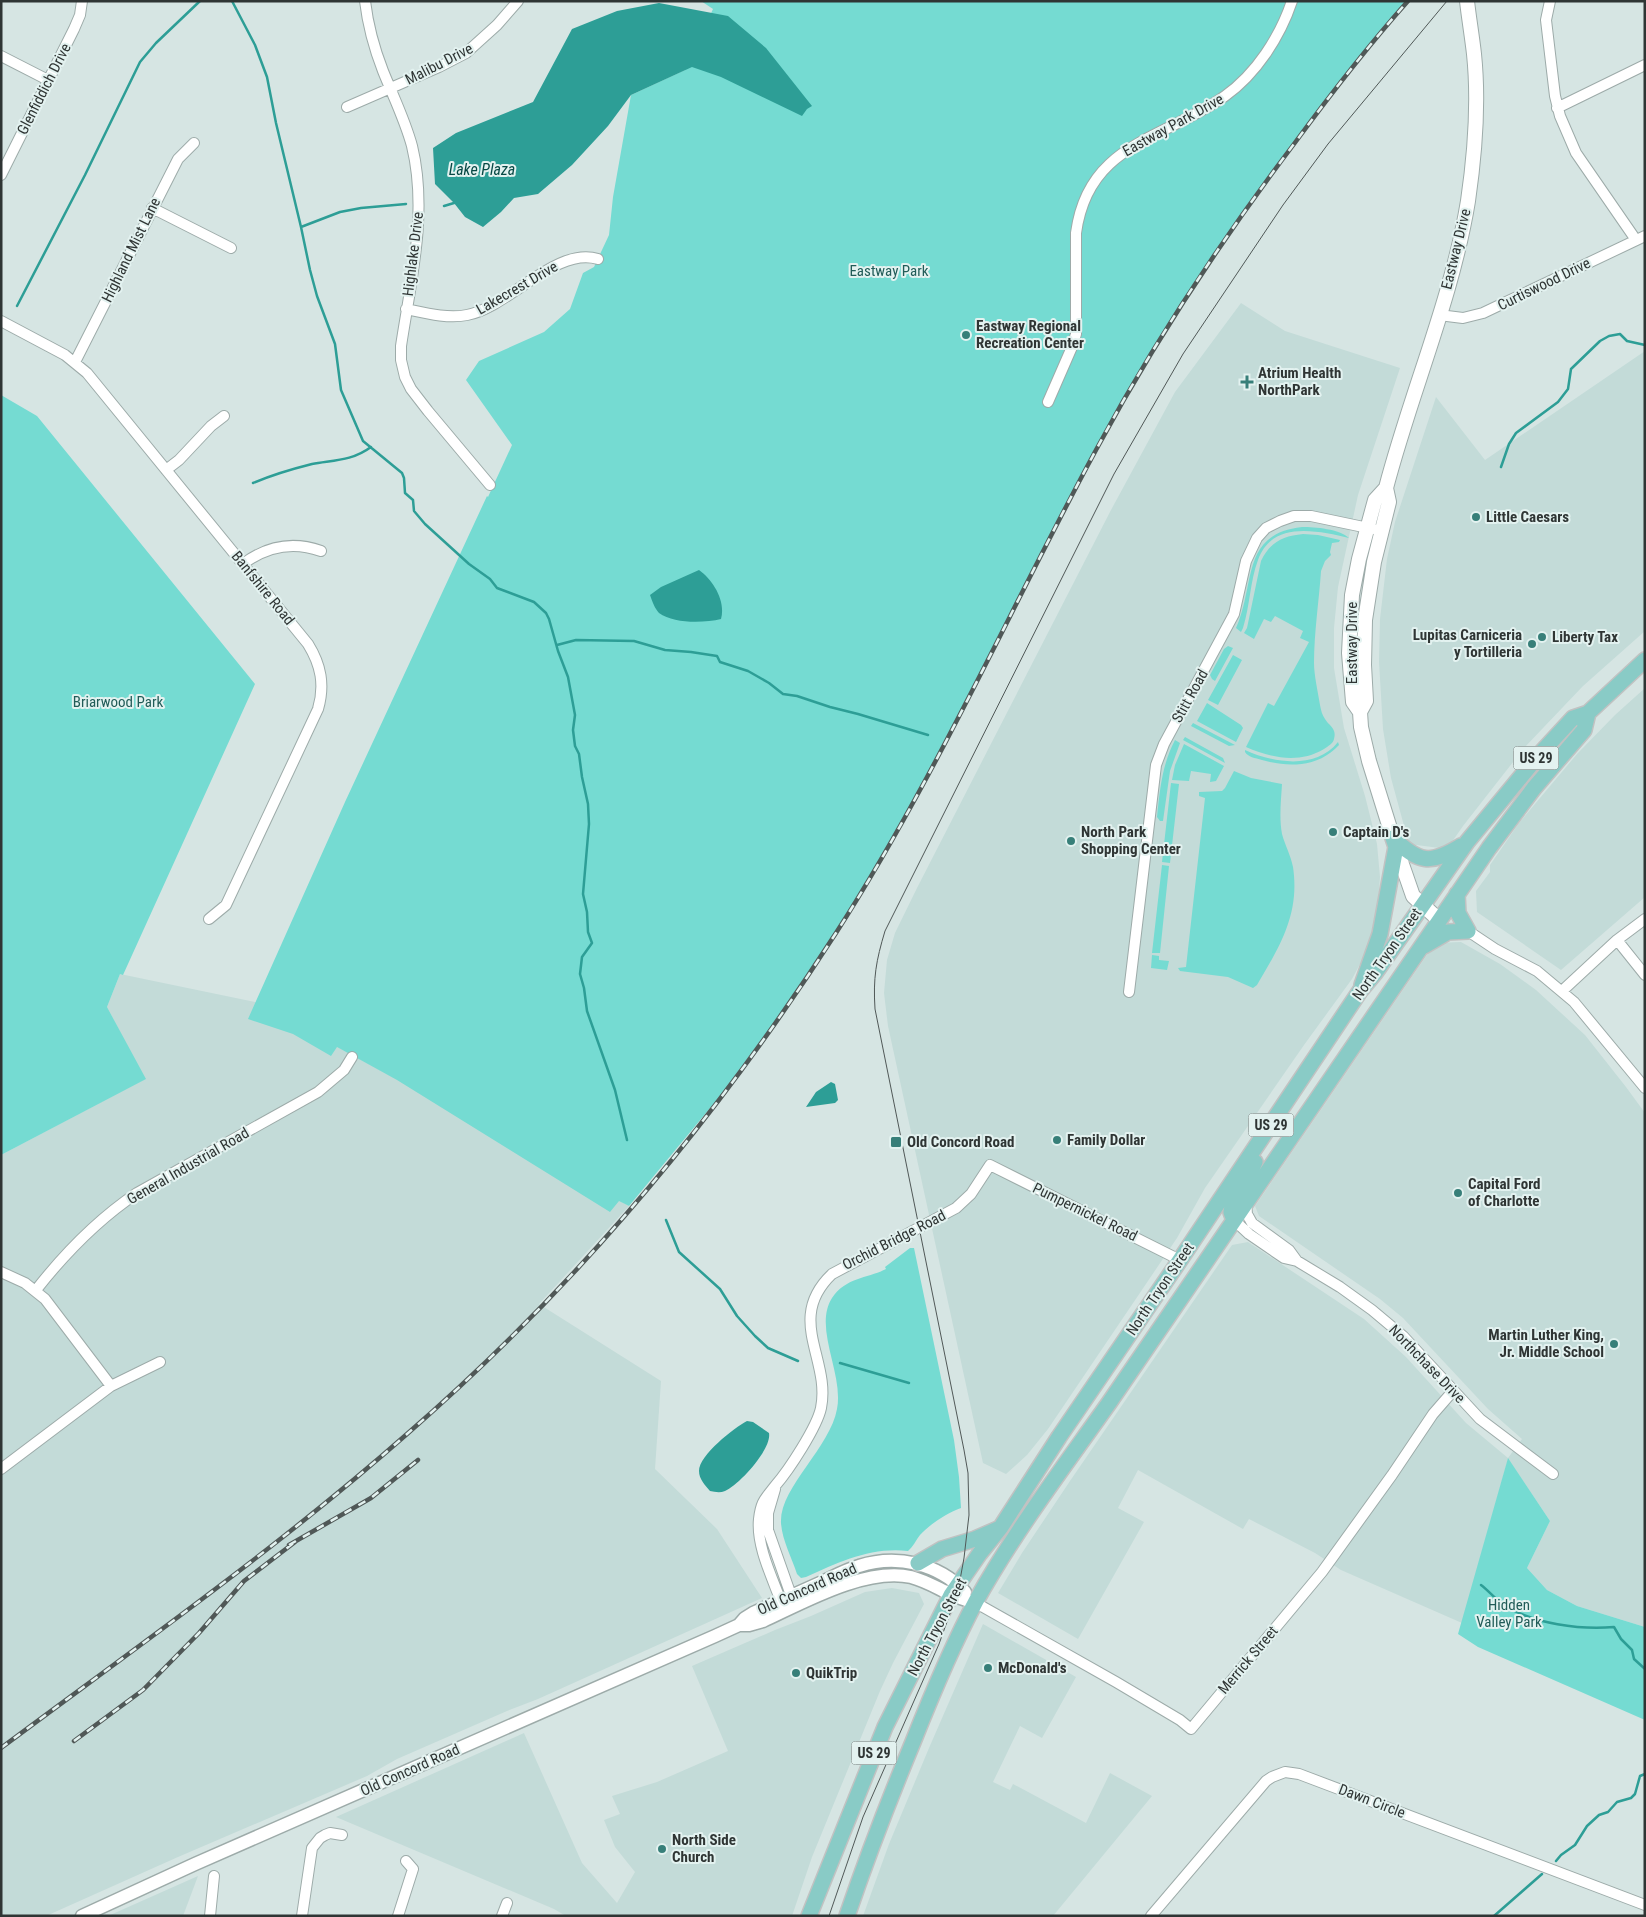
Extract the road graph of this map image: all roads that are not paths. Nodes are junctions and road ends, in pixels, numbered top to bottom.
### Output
1 (82, 1) edge
2 (365, 1) edge
3 (518, 1) edge
4 (1292, 1) edge
5 (1550, 1) edge
6 (1467, 5) edge
7 (1, 56) edge
8 (1645, 65) edge
9 (48, 80) junction
10 (390, 88) junction
11 (347, 107) dead end
12 (1557, 108) junction
13 (194, 143) dead end
14 (1, 175) edge
15 (152, 208) junction
16 (1640, 238) edge
17 (231, 248) dead end
18 (598, 259) dead end
19 (406, 308) junction
20 (1439, 315) junction
21 (1, 321) edge
22 (75, 362) junction
23 (1048, 402) dead end
24 (224, 416) dead end
25 (166, 470) junction
26 (490, 485) dead end
27 (1374, 530) junction
28 (321, 551) dead end
29 (243, 564) junction
30 (1645, 660) edge
31 (1588, 713) junction
32 (1467, 842) junction
33 (1394, 843) junction
34 (1457, 894) junction
35 (1422, 905) junction
36 (1645, 918) edge
37 (209, 919) dead end
38 (1439, 920) junction
39 (1468, 931) junction
40 (1617, 940) junction
41 (1420, 948) junction
42 (1645, 976) edge
43 (1360, 991) junction
44 (1562, 991) junction
45 (1129, 992) dead end
46 (352, 1057) dead end
47 (1645, 1088) edge
48 (1270, 1126) junction
49 (990, 1165) joint
50 (1246, 1203) junction
51 (1234, 1220) junction
52 (1180, 1260) junction
53 (1297, 1261) junction
54 (1, 1272) edge
55 (36, 1290) junction
56 (160, 1362) dead end
57 (111, 1386) junction
58 (1453, 1391) junction
59 (1, 1468) edge
60 (1553, 1474) dead end
61 (1002, 1527) junction
62 (918, 1564) junction
63 (955, 1590) junction
64 (976, 1602) junction
65 (788, 1604) junction
66 (342, 1835) dead end
67 (406, 1861) dead end
68 (214, 1876) dead end
69 (507, 1903) dead end
70 (1645, 1905) edge
71 (82, 1916) edge
72 (210, 1916) edge
73 (302, 1916) edge
74 (398, 1916) edge
75 (502, 1916) edge
76 (809, 1916) edge
77 (847, 1916) edge
78 (1151, 1916) edge

1 - 9 street, Glenfiddich Drive
2 - 10 street, Highlake Drive
3 - 10 street, Malibu Drive
4 - 23 street, Eastway Park Drive
5 - 12 street
6 - 20 main road, Eastway Drive
7 - 9 street
8 - 12 street
9 - 14 street, Glenfiddich Drive
10 - 11 street, Malibu Drive
10 - 19 street, Highlake Drive
12 - 16 street
13 - 15 street, Highland Mist Lane
15 - 17 street
15 - 22 street, Highland Mist Lane
16 - 20 street, Curtiswood Drive
18 - 19 street, Lakecrest Drive
19 - 26 street, Highlake Drive
20 - 27 main road, Eastway Drive
21 - 22 street, Banfshire Road
22 - 25 street, Banfshire Road
24 - 25 street
25 - 29 street, Banfshire Road
27 - 33 main road, Eastway Drive
27 - 45 street, Stitt Road
28 - 29 street
29 - 37 street, Banfshire Road
30 - 31 main road, North Tryon Street / US 29
31 - 32 main road, North Tryon Street / US 29
31 - 34 main road, North Tryon Street / US 29
32 - 33 main road
32 - 35 main road, North Tryon Street / US 29
33 - 35 main road, Eastway Drive
33 - 43 main road
34 - 38 main road, North Tryon Street / US 29
34 - 39 main road
35 - 38 main road, Eastway Drive
35 - 43 main road, North Tryon Street / US 29
36 - 40 street
38 - 41 main road, North Tryon Street / US 29
39 - 41 main road
39 - 44 street
40 - 42 street
40 - 44 street
41 - 50 main road, North Tryon Street / US 29
43 - 48 main road, North Tryon Street / US 29
44 - 47 street
46 - 55 street, General Industrial Road
48 - 51 main road
48 - 52 main road, North Tryon Street / US 29
49 - 52 street, Pumpernickel Road
49 - 65 street, Orchid Bridge Road
50 - 51 main road, North Tryon Street / US 29
50 - 53 street, Northchase Drive
51 - 53 street, Northchase Drive
51 - 64 main road, North Tryon Street / US 29
52 - 61 main road, North Tryon Street / US 29
53 - 58 street, Northchase Drive
54 - 55 street
55 - 57 street
56 - 57 street
57 - 59 street
58 - 60 street, Northchase Drive
58 - 64 street, Merrick Street
61 - 62 main road
61 - 63 main road, North Tryon Street / US 29
62 - 63 street, Old Concord Road
62 - 65 street, Old Concord Road
63 - 64 street, Old Concord Road
63 - 65 street, Old Concord Road
63 - 76 main road, North Tryon Street / US 29
64 - 77 main road, North Tryon Street / US 29
65 - 71 street, Old Concord Road
66 - 73 street
67 - 74 street
68 - 72 street
69 - 75 street
70 - 78 street, Dawn Circle

